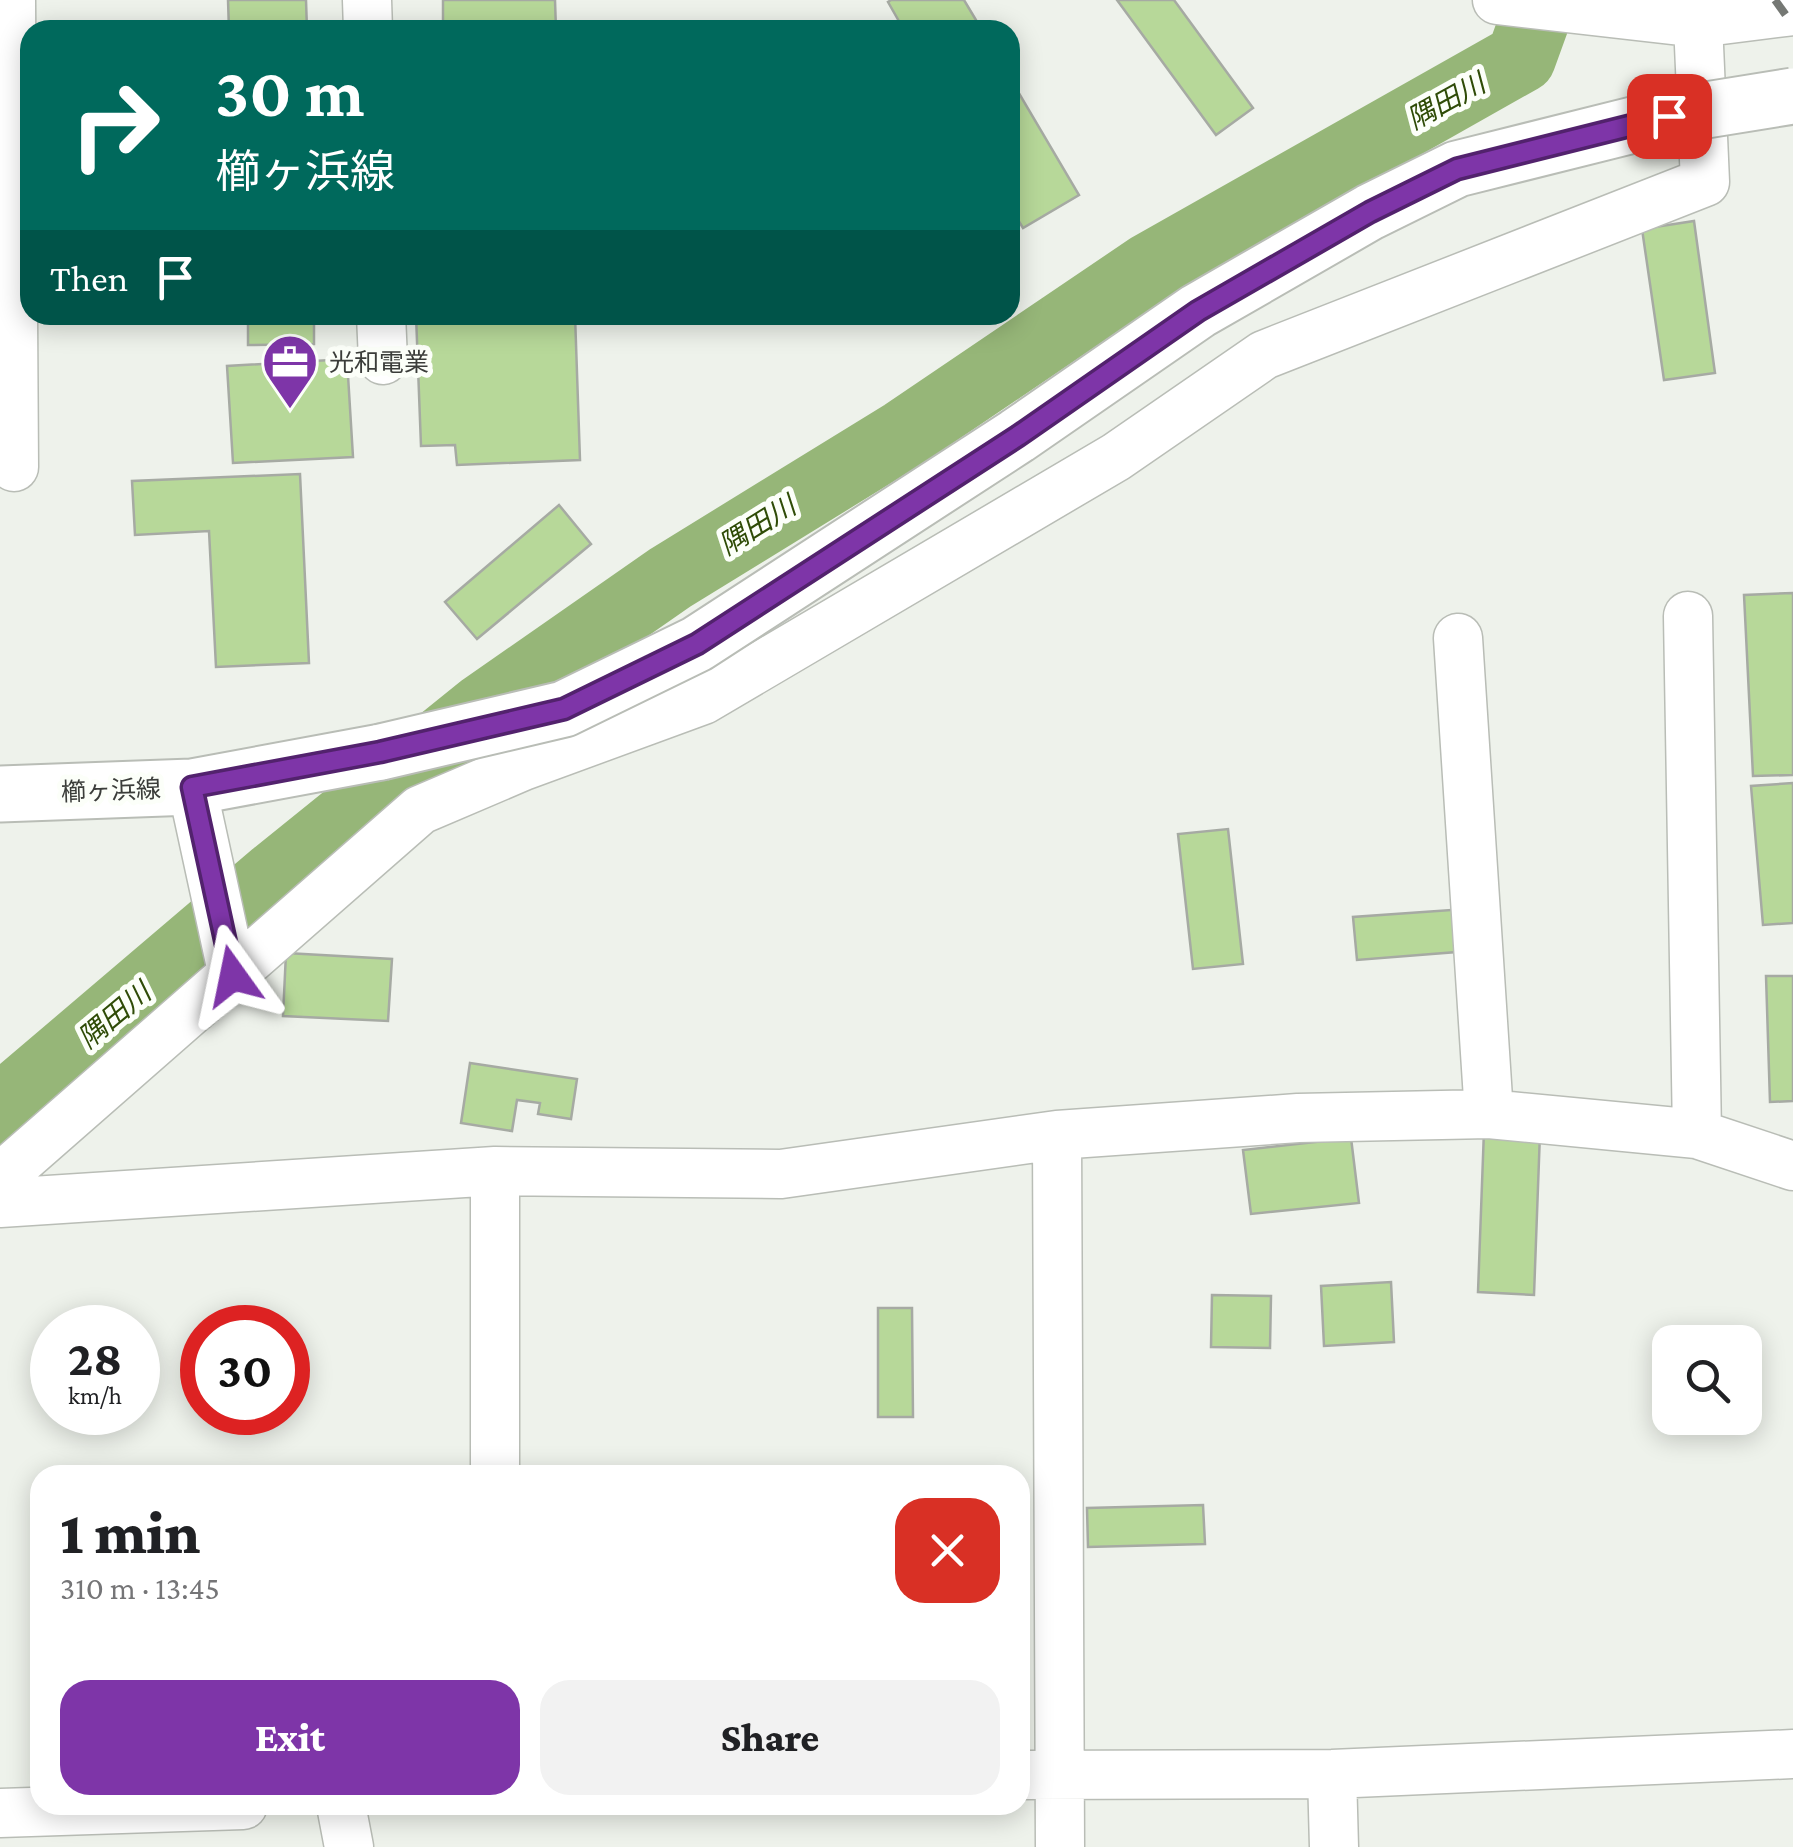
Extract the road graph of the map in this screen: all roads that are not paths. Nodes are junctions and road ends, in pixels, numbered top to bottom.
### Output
1 (11, 0) edge
2 (1497, 0) edge
3 (1793, 10) edge
4 (1698, 23) junction
5 (1793, 96) edge
6 (14, 468) dead end
7 (1688, 616) dead end
8 (1458, 638) dead end
9 (192, 787) junction
10 (0, 794) edge
11 (233, 976) junction
12 (1489, 1114) junction
13 (1697, 1134) junction
14 (1057, 1135) junction
15 (1793, 1166) edge
16 (495, 1172) junction
17 (0, 1178) edge
18 (0, 1203) edge
19 (496, 1465) edge
20 (1793, 1754) edge
21 (1040, 1774) edge
22 (1332, 1774) junction
23 (30, 1813) edge
24 (0, 1814) edge
25 (343, 1815) edge
26 (348, 1847) edge
27 (1060, 1847) edge
28 (1334, 1847) edge

1 - 6 street
2 - 4 street
3 - 4 street
4 - 11 street
5 - 9 street, 櫛ヶ浜線, bridge
7 - 13 street
8 - 12 street
9 - 10 street, 櫛ヶ浜線
9 - 11 street
11 - 17 street
12 - 13 street
12 - 14 street
13 - 15 street
14 - 16 street
14 - 21 street
16 - 18 street
16 - 19 street
20 - 22 street
21 - 22 street
21 - 27 street
22 - 28 street
23 - 24 street
25 - 26 street

